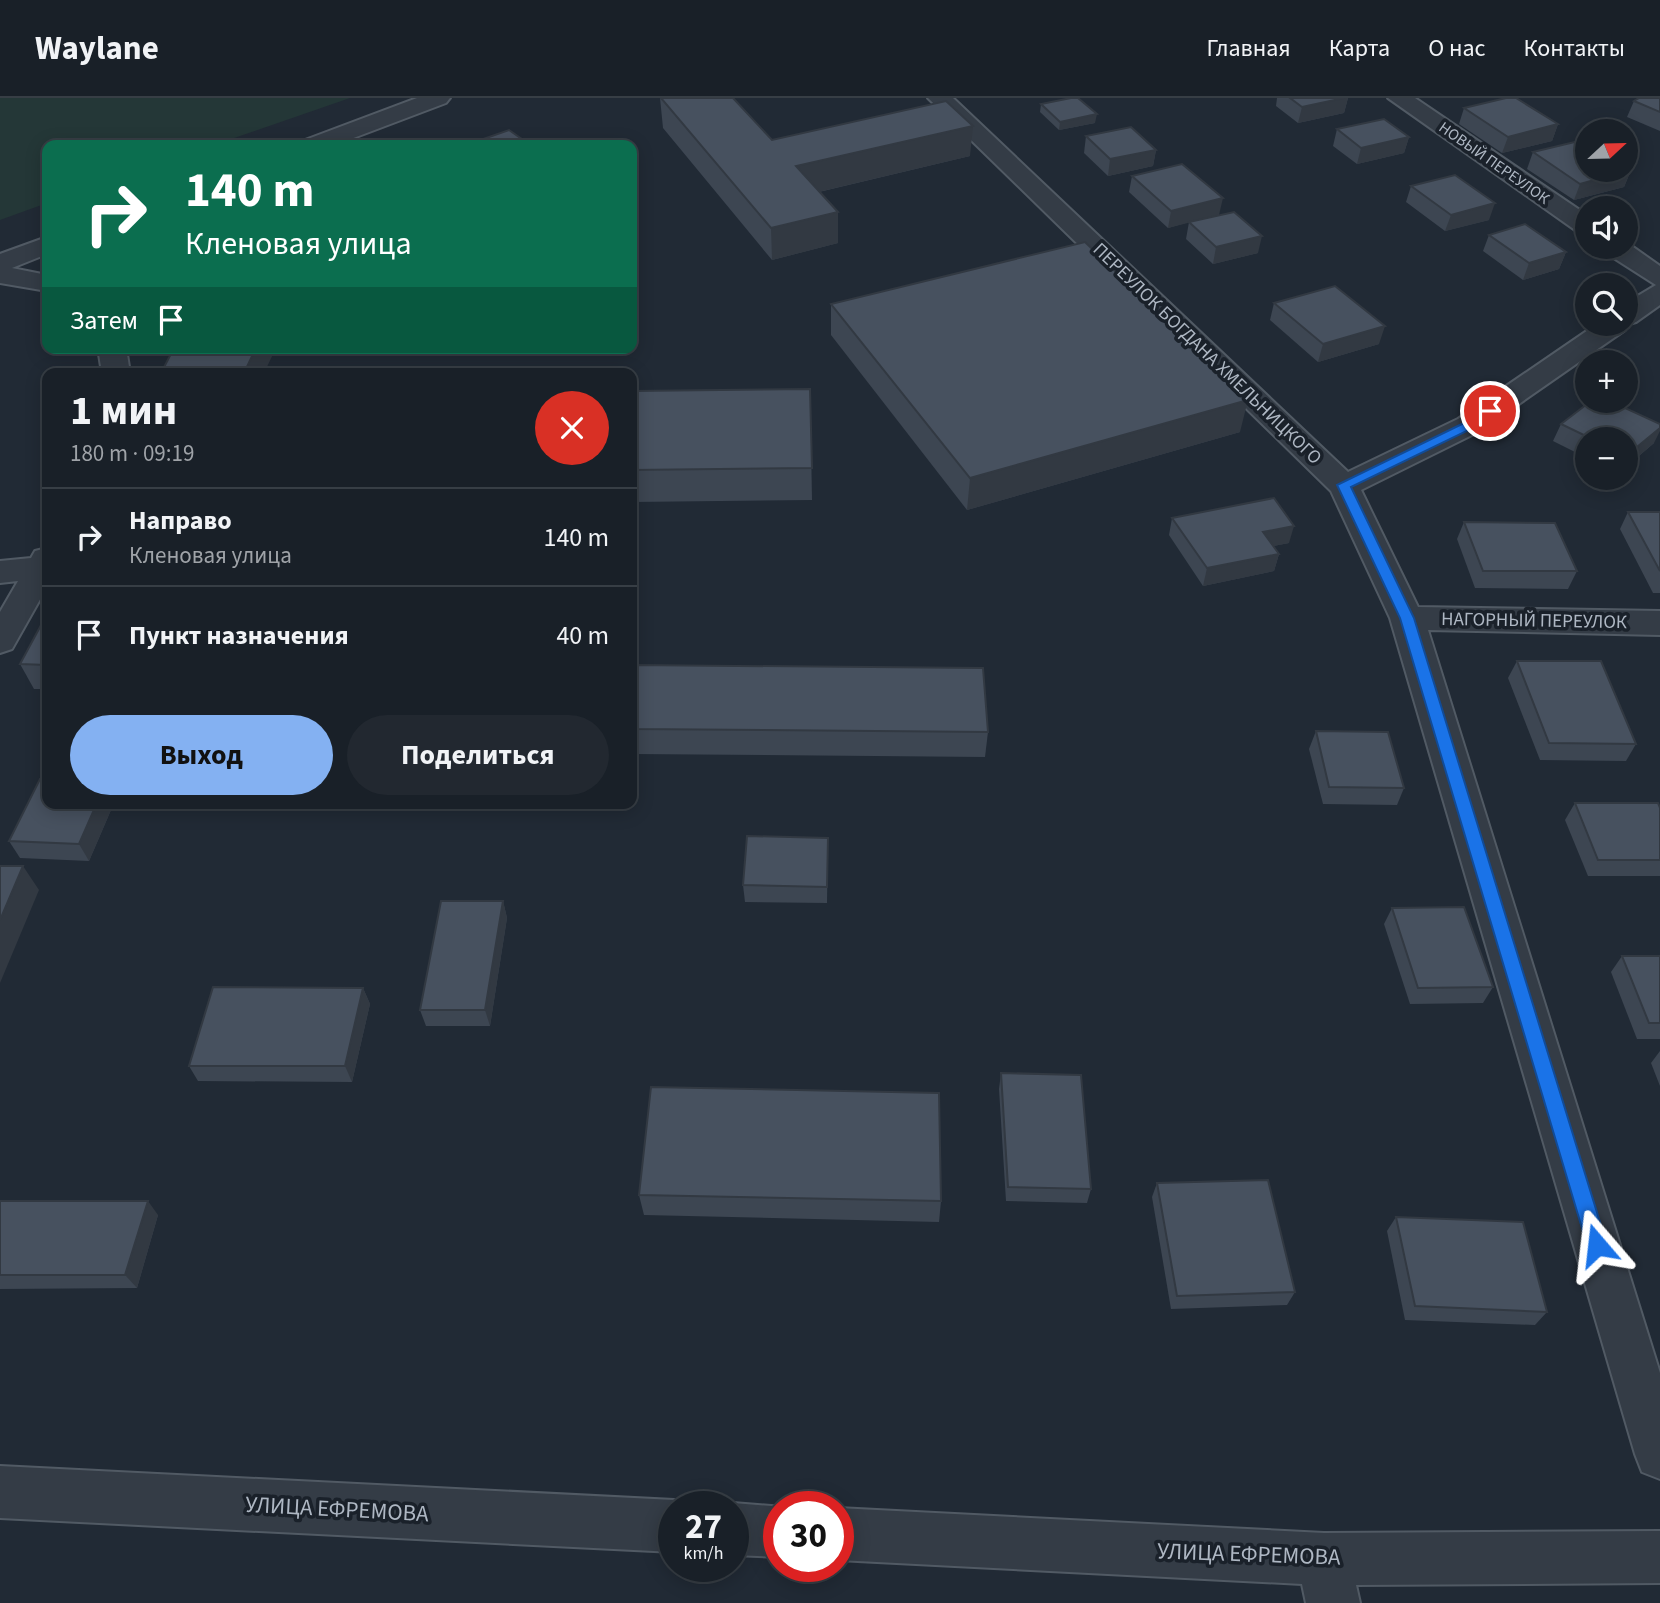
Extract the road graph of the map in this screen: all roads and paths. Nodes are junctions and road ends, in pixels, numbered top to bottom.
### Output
1 (438, 98) edge
2 (940, 98) edge
3 (1400, 98) edge
4 (327, 140) edge
5 (1575, 219) edge
6 (42, 248) edge
7 (1632, 259) edge
8 (0, 263) edge
9 (0, 275) edge
10 (1660, 278) edge
11 (42, 282) edge
12 (1660, 292) edge
13 (1638, 308) edge
14 (1598, 336) edge
15 (1344, 485) junction
16 (42, 563) edge
17 (42, 567) edge
18 (0, 572) edge
19 (1407, 618) junction
20 (1660, 623) edge
21 (0, 641) edge
22 (1660, 1454) edge
23 (0, 1492) edge
24 (658, 1525) edge
25 (854, 1536) edge
26 (1660, 1557) edge
27 (1328, 1581) edge

1 - 4 street
2 - 15 street, ПЕРЕУЛОК БОГДАНА ХМЕЛЬНИЦКОГО
3 - 5 street, НОВЫЙ ПЕРЕУЛОК
6 - 8 street
7 - 10 street
9 - 11 street
12 - 13 street
14 - 15 street
15 - 19 street, ПЕРЕУЛОК БОГДАНА ХМЕЛЬНИЦКОГО
16 - 18 street
17 - 21 street
19 - 20 street, НАГОРНЫЙ ПЕРЕУЛОК
19 - 22 street, ПЕРЕУЛОК БОГДАНА ХМЕЛЬНИЦКОГО
23 - 24 street, УЛИЦА ЕФРЕМОВА
25 - 27 street, УЛИЦА ЕФРЕМОВА
26 - 27 street, УЛИЦА ЕФРЕМОВА

